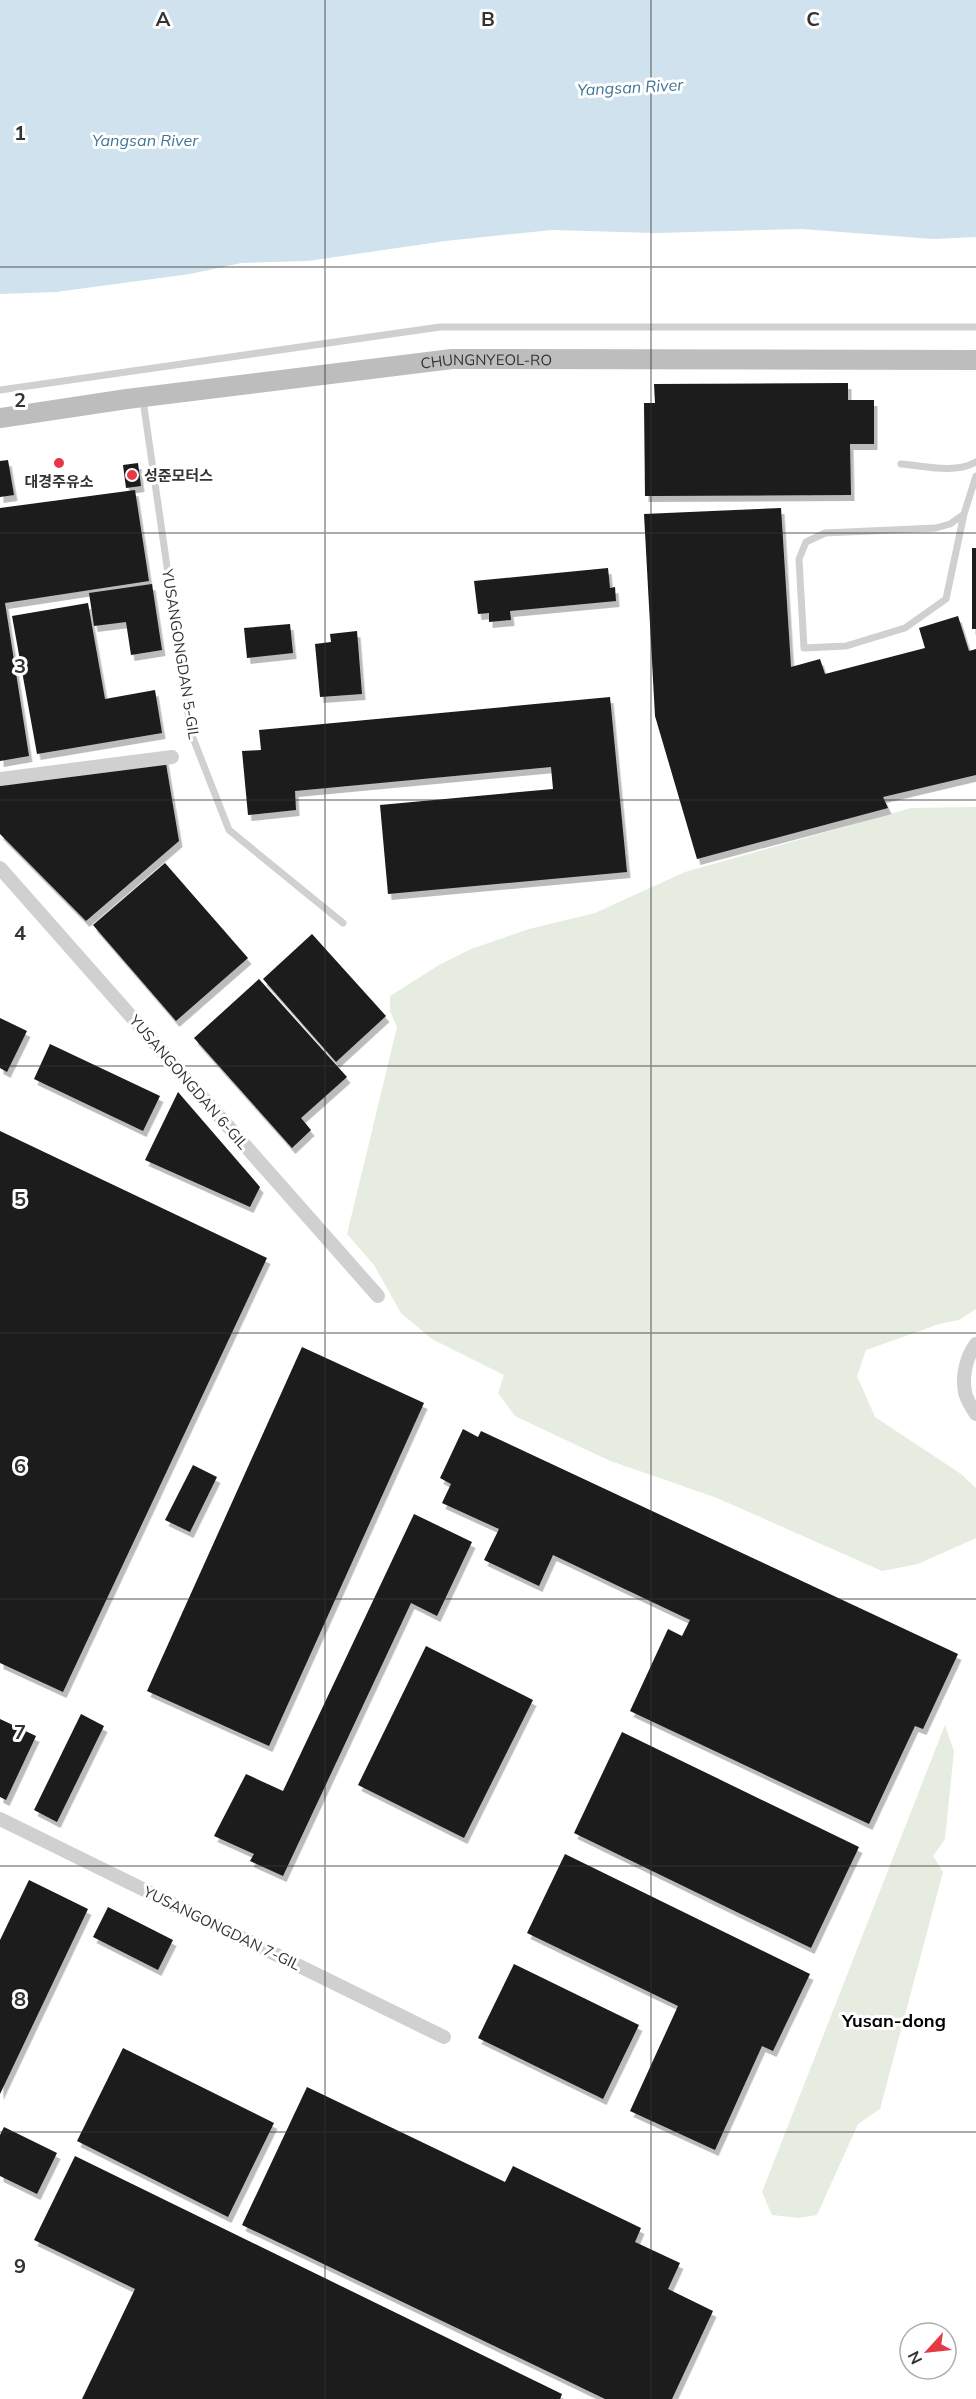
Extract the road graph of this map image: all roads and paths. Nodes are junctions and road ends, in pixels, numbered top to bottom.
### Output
1 (976, 327) edge
2 (976, 360) edge
3 (0, 390) edge
4 (142, 398) junction
5 (0, 418) edge
6 (976, 462) edge
7 (901, 464) dead end
8 (976, 476) edge
9 (964, 514) junction
10 (172, 757) dead end
11 (0, 779) edge
12 (0, 868) edge
13 (343, 923) dead end
14 (378, 1296) dead end
15 (976, 1344) edge
16 (976, 1414) edge
17 (0, 1819) edge
18 (444, 2037) dead end

1 - 3 lane
2 - 4 main road, CHUNGNYEOL-RO
4 - 5 main road, CHUNGNYEOL-RO
4 - 13 lane, YUSANGONGDAN 5-GIL
6 - 7 lane
8 - 9 lane
9 - 9 lane
10 - 11 street
12 - 14 street, YUSANGONGDAN 6-GIL
15 - 16 street
17 - 18 street, YUSANGONGDAN 7-GIL

